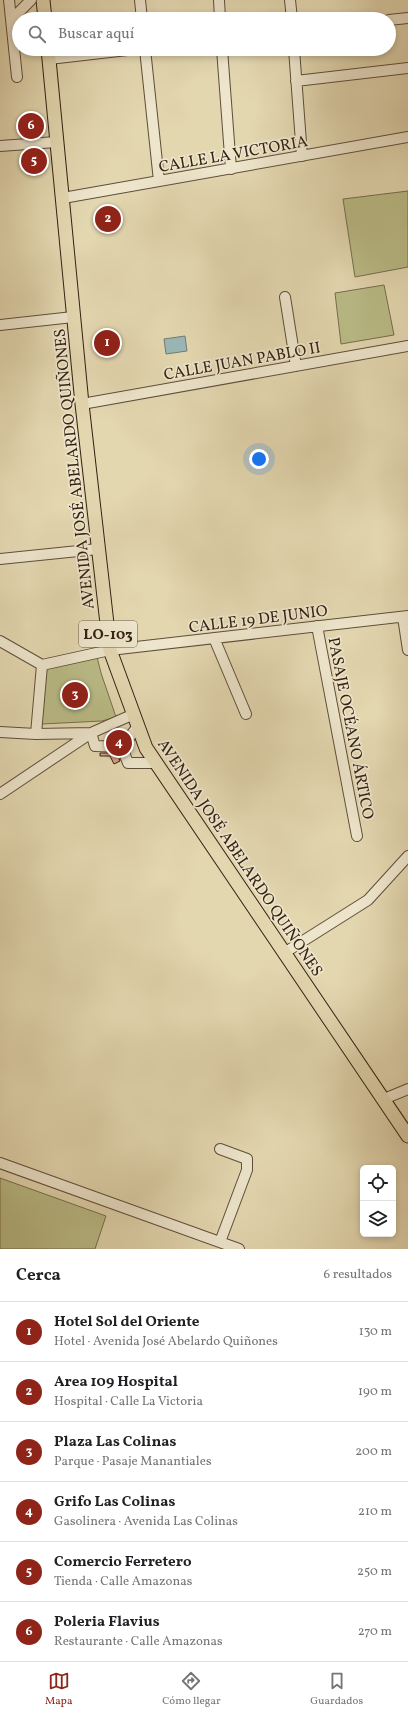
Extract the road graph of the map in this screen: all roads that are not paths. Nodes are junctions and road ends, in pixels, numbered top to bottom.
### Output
1 (9, 0) edge
2 (30, 0) edge
3 (43, 0) edge
4 (140, 0) edge
5 (219, 0) edge
6 (290, 0) edge
7 (19, 12) edge
8 (44, 12) edge
9 (141, 12) edge
10 (220, 12) edge
11 (291, 12) edge
12 (408, 18) edge
13 (396, 19) edge
14 (11, 20) joint
15 (12, 30) edge
16 (15, 56) edge
17 (48, 56) edge
18 (146, 56) edge
19 (223, 56) edge
20 (294, 56) edge
21 (408, 68) edge
22 (17, 77) dead end
23 (296, 81) junction
24 (408, 137) edge
25 (56, 142) junction
26 (0, 146) edge
27 (302, 156) junction
28 (231, 168) junction
29 (159, 181) junction
30 (63, 198) junction
31 (285, 296) dead end
32 (73, 318) junction
33 (0, 326) edge
34 (408, 346) edge
35 (296, 366) junction
36 (82, 404) junction
37 (98, 550) junction
38 (0, 559) edge
39 (405, 616) edge
40 (317, 626) junction
41 (214, 638) junction
42 (0, 641) edge
43 (110, 650) junction
44 (408, 650) edge
45 (42, 665) junction
46 (246, 714) dead end
47 (136, 720) junction
48 (0, 732) edge
49 (91, 733) junction
50 (36, 734) junction
51 (122, 747) junction
52 (156, 763) junction
53 (0, 794) edge
54 (357, 836) dead end
55 (408, 856) edge
56 (284, 953) junction
57 (408, 1088) edge
58 (384, 1099) junction
59 (408, 1136) edge
60 (220, 1149) dead end
61 (0, 1164) edge
62 (220, 1242) junction
63 (239, 1249) edge

1 - 14 street
2 - 7 street
3 - 8 main road
4 - 9 street
5 - 10 street
6 - 11 street
12 - 13 street
14 - 15 street
16 - 22 street
17 - 25 main road, AVENIDA JOSÉ ABELARDO QUIÑONES / LO-103
18 - 29 street
19 - 28 street
20 - 23 street
21 - 23 street
23 - 27 street
24 - 27 street, CALLE LA VICTORIA
25 - 26 street
25 - 30 main road, AVENIDA JOSÉ ABELARDO QUIÑONES / LO-103
27 - 28 street, CALLE LA VICTORIA
28 - 29 street, CALLE LA VICTORIA
29 - 30 street, CALLE LA VICTORIA
30 - 32 main road, AVENIDA JOSÉ ABELARDO QUIÑONES / LO-103
31 - 35 street
32 - 33 street
32 - 36 main road, AVENIDA JOSÉ ABELARDO QUIÑONES / LO-103
34 - 35 street, CALLE JUAN PABLO II
35 - 36 street, CALLE JUAN PABLO II
36 - 37 main road, AVENIDA JOSÉ ABELARDO QUIÑONES / LO-103
37 - 38 street
37 - 43 main road, AVENIDA JOSÉ ABELARDO QUIÑONES / LO-103
39 - 40 street, CALLE 19 DE JUNIO
39 - 44 street
40 - 41 street, CALLE 19 DE JUNIO
40 - 54 street, PASAJE OCÉANO ÁRTICO
41 - 43 street, CALLE 19 DE JUNIO
41 - 46 street
42 - 45 street
43 - 45 street, CALLE 19 DE JUNIO
43 - 47 main road, AVENIDA JOSÉ ABELARDO QUIÑONES / LO-103
45 - 50 street
47 - 49 street
47 - 51 street
47 - 52 main road, AVENIDA JOSÉ ABELARDO QUIÑONES / LO-103
48 - 50 street
49 - 50 street
49 - 51 street
49 - 53 street
51 - 52 street
52 - 56 main road, AVENIDA JOSÉ ABELARDO QUIÑONES / LO-103
55 - 56 street
56 - 58 main road, AVENIDA JOSÉ ABELARDO QUIÑONES / LO-103
57 - 58 street
58 - 59 main road, AVENIDA JOSÉ ABELARDO QUIÑONES / LO-103
60 - 62 street
61 - 62 street
62 - 63 street

